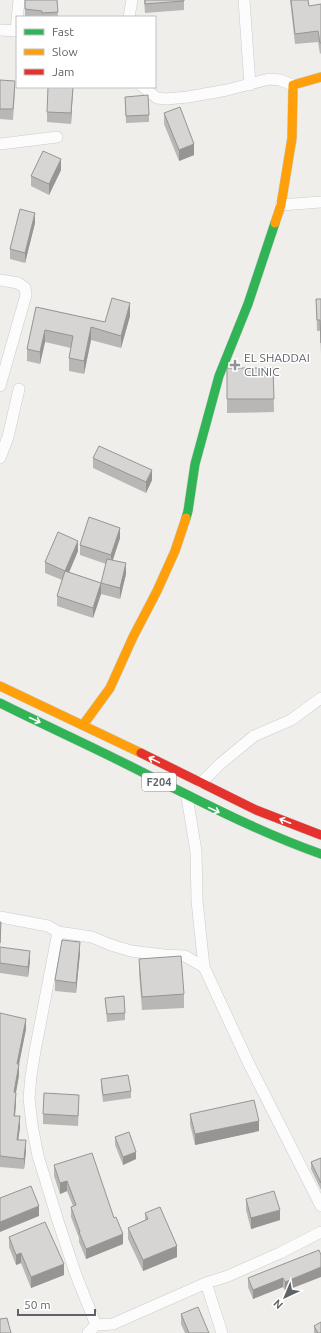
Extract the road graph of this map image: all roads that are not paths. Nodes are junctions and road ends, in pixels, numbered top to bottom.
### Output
1 (19, 0) edge
2 (132, 0) edge
3 (244, 0) edge
4 (17, 16) edge
5 (129, 16) edge
6 (0, 30) edge
7 (16, 31) edge
8 (321, 77) edge
9 (250, 85) junction
10 (293, 85) junction
11 (144, 88) edge
12 (57, 137) dead end
13 (0, 144) edge
14 (321, 202) edge
15 (281, 205) junction
16 (0, 280) edge
17 (0, 386) edge
18 (19, 389) dead end
19 (0, 458) edge
20 (0, 686) edge
21 (321, 698) edge
22 (0, 703) edge
23 (83, 725) junction
24 (201, 783) junction
25 (187, 797) junction
26 (321, 835) edge
27 (321, 854) edge
28 (0, 917) edge
29 (58, 932) junction
30 (204, 967) junction
31 (321, 1206) edge
32 (321, 1232) edge
33 (206, 1283) junction
34 (96, 1324) junction
35 (88, 1333) edge
36 (222, 1333) edge

1 - 4 street
2 - 5 street
3 - 9 street
6 - 7 street
8 - 10 main road
9 - 10 street
9 - 11 street
10 - 15 main road
12 - 13 street
14 - 15 street
15 - 23 main road
16 - 17 street
18 - 19 street
20 - 23 main road, F204
21 - 24 street
22 -> 25 main road, F204
24 -> 23 main road, F204
26 -> 24 main road, F204
25 -> 27 main road, F204
25 - 30 street
28 - 29 street
29 - 30 street
29 - 34 street
30 - 31 street
32 - 33 street
33 - 34 street
33 - 36 street
34 - 35 street

